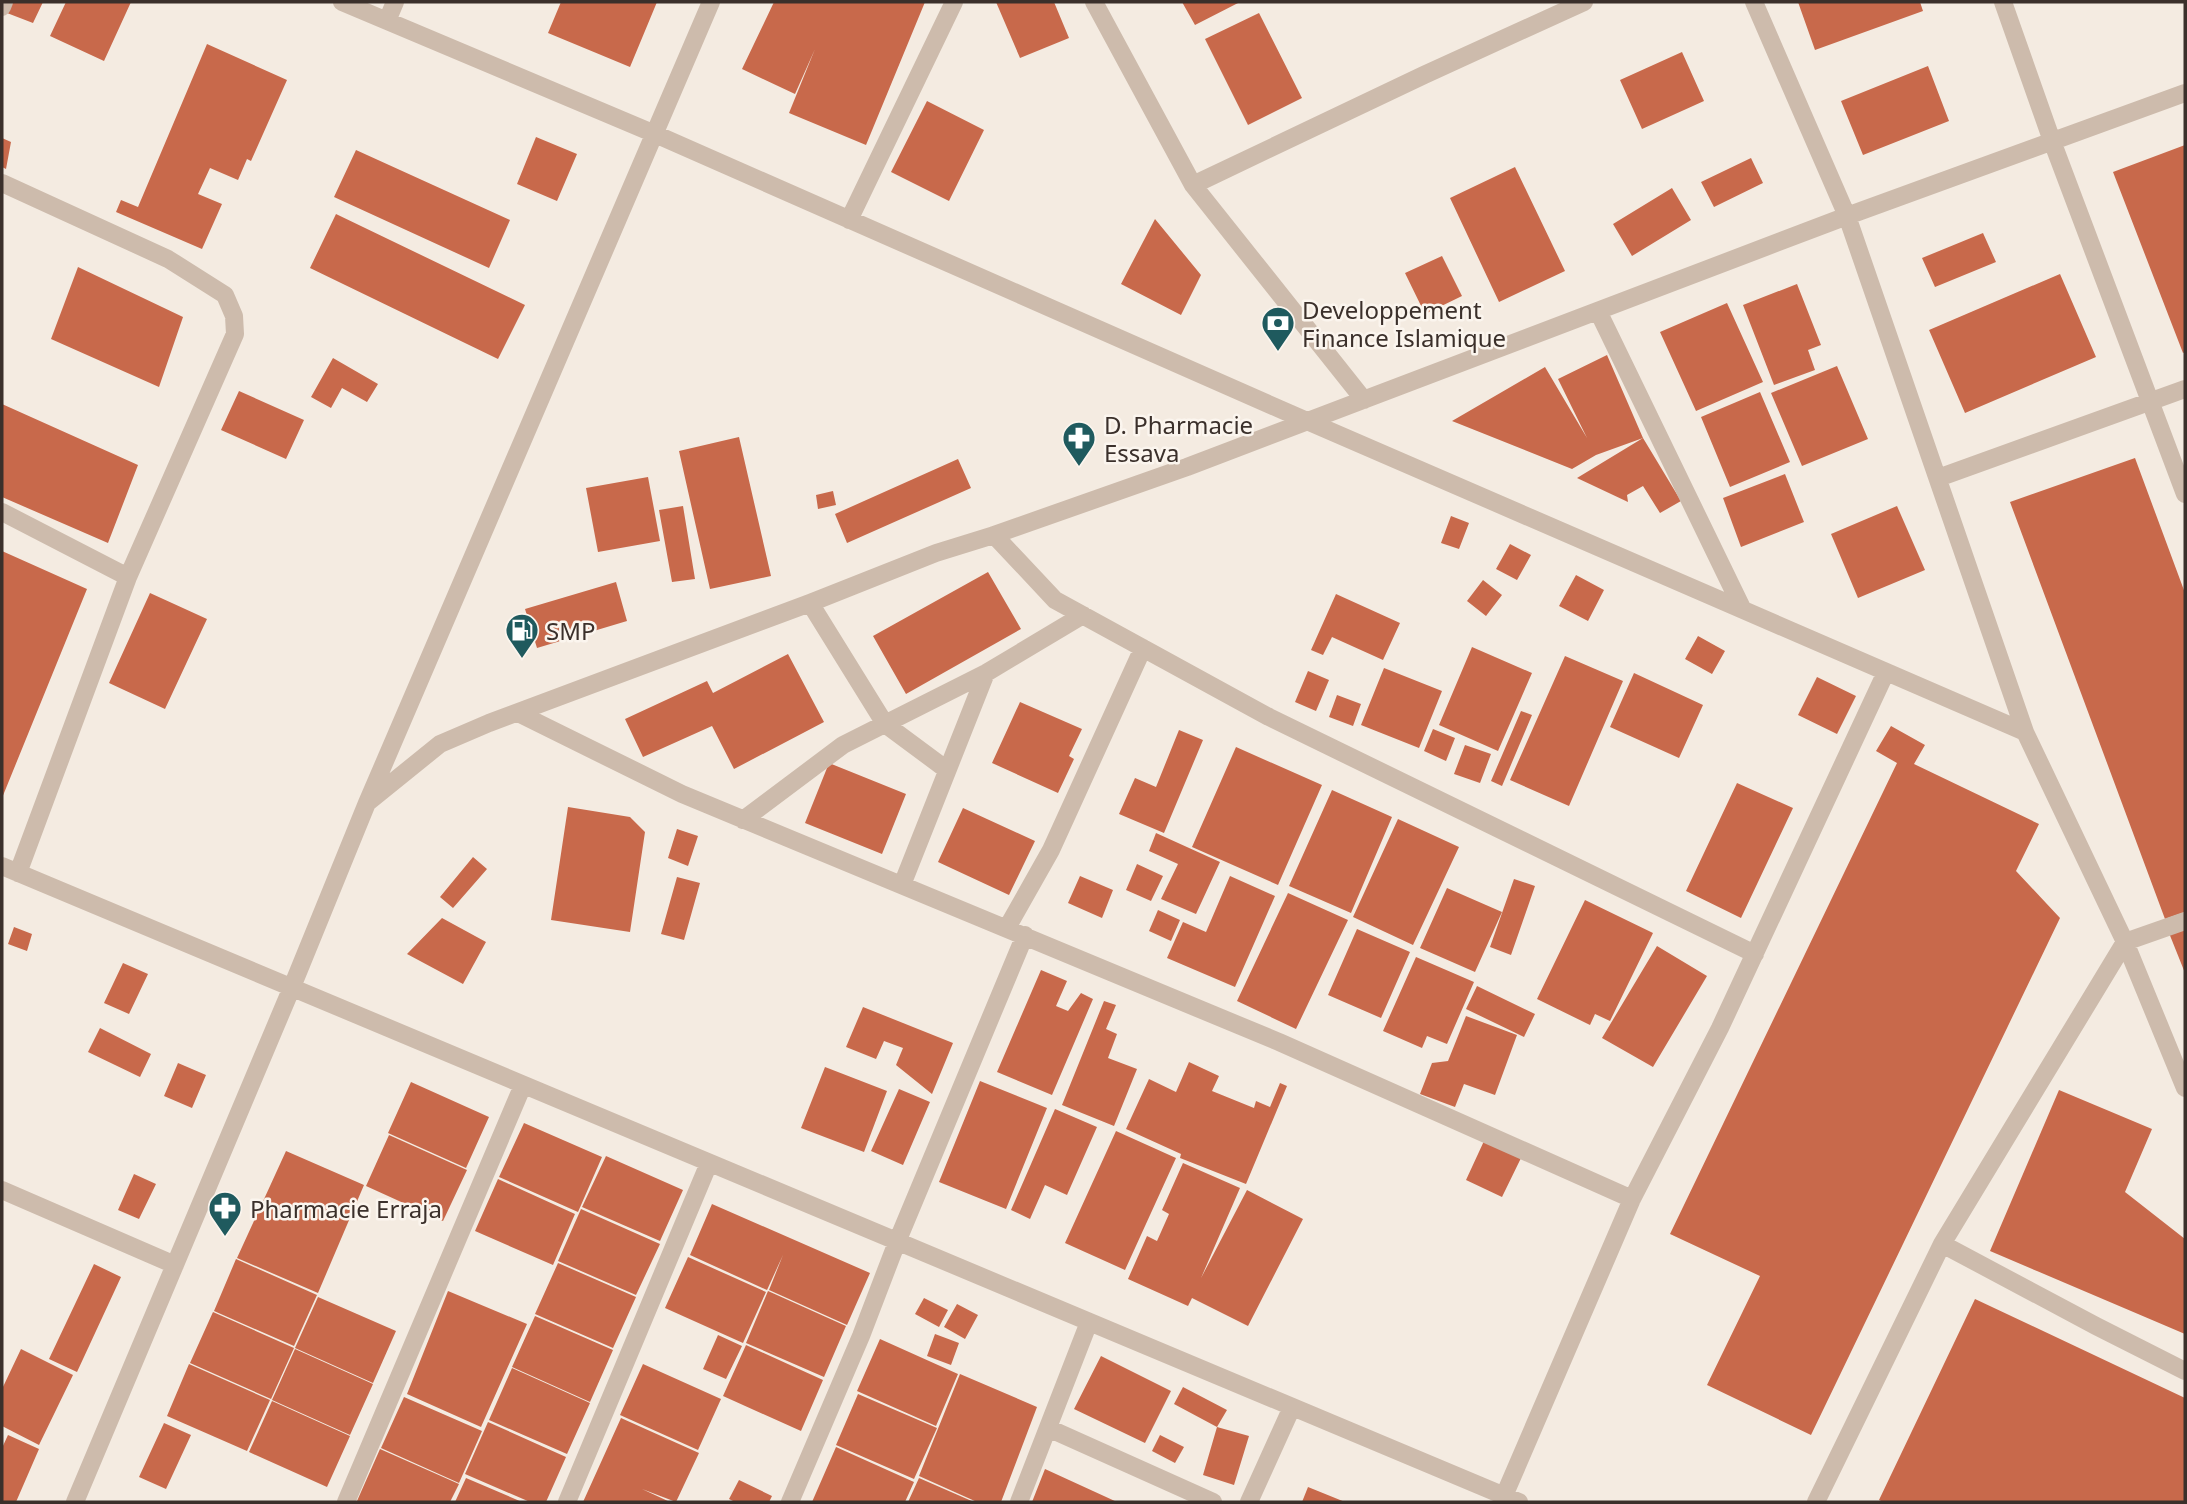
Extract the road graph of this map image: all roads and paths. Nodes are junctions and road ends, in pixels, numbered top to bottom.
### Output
1 (4, 2) edge
2 (342, 2) edge
3 (395, 2) edge
4 (711, 2) edge
5 (954, 2) edge
6 (1094, 2) edge
7 (1584, 2) edge
8 (1754, 2) edge
9 (2003, 2) edge
10 (2, 8) edge
11 (387, 21) junction
12 (2185, 93) edge
13 (655, 134) junction
14 (2052, 141) junction
15 (2, 183) edge
16 (1193, 185) junction
17 (1847, 216) junction
18 (849, 220) junction
19 (1598, 311) junction
20 (2185, 389) edge
21 (1364, 400) junction
22 (2151, 402) junction
23 (1307, 421) junction
24 (1938, 478) junction
25 (2185, 494) edge
26 (2, 512) edge
27 (994, 535) junction
28 (128, 577) junction
29 (810, 603) junction
30 (1741, 608) junction
31 (1083, 615) junction
32 (1143, 648) junction
33 (1886, 672) junction
34 (986, 673) junction
35 (518, 713) junction
36 (885, 724) junction
37 (2025, 732) junction
38 (947, 770) junction
39 (367, 803) junction
40 (743, 820) junction
41 (10, 869) edge
42 (902, 885) junction
43 (2185, 921) edge
44 (1007, 928) junction
45 (1025, 935) junction
46 (2125, 942) junction
47 (1755, 954) junction
48 (292, 987) junction
49 (523, 1085) junction
50 (2185, 1088) edge
51 (709, 1163) junction
52 (2, 1190) edge
53 (1632, 1199) junction
54 (897, 1242) junction
55 (1942, 1244) junction
56 (175, 1265) junction
57 (1089, 1322) junction
58 (2185, 1371) edge
59 (1292, 1407) junction
60 (1048, 1428) junction
61 (1511, 1499) edge
62 (75, 1502) edge
63 (346, 1502) edge
64 (568, 1502) edge
65 (790, 1502) edge
66 (1019, 1502) edge
67 (1213, 1502) edge
68 (1249, 1502) edge
69 (1816, 1502) edge

1 - 10 street
2 - 11 street
3 - 11 street
4 - 13 street
5 - 18 street
6 - 16 street
7 - 16 street
8 - 17 street
9 - 14 street
11 - 13 street
12 - 14 street
13 - 18 street
13 - 39 street
14 - 17 street
14 - 22 street
15 - 28 street
16 - 21 street
17 - 19 street
17 - 24 street
18 - 23 street
19 - 21 street
19 - 30 street
20 - 22 street
21 - 23 street
22 - 24 street
22 - 25 street
23 - 27 street
23 - 30 street
24 - 37 street
26 - 28 street
27 - 29 street
27 - 31 street
28 - 41 street
29 - 35 street
29 - 36 street
30 - 33 street
31 - 32 street
31 - 34 street
32 - 44 street
32 - 47 street
33 - 37 street
33 - 47 street
34 - 36 street
34 - 38 street
35 - 39 street
35 - 40 street
36 - 38 street
36 - 40 street
37 - 46 street
38 - 42 street
39 - 48 street
40 - 42 street
41 - 48 street
42 - 44 street
43 - 46 street
44 - 45 street
45 - 53 street
45 - 54 street
46 - 50 street
46 - 55 street
47 - 53 street
48 - 49 street
48 - 56 street
49 - 51 street
49 - 63 street
51 - 54 street
51 - 64 street
52 - 56 street
53 - 61 street
54 - 57 street
54 - 65 street
55 - 58 street
55 - 69 street
56 - 62 street
57 - 59 street
57 - 60 street
59 - 61 street
59 - 68 street
60 - 66 street
60 - 67 street

